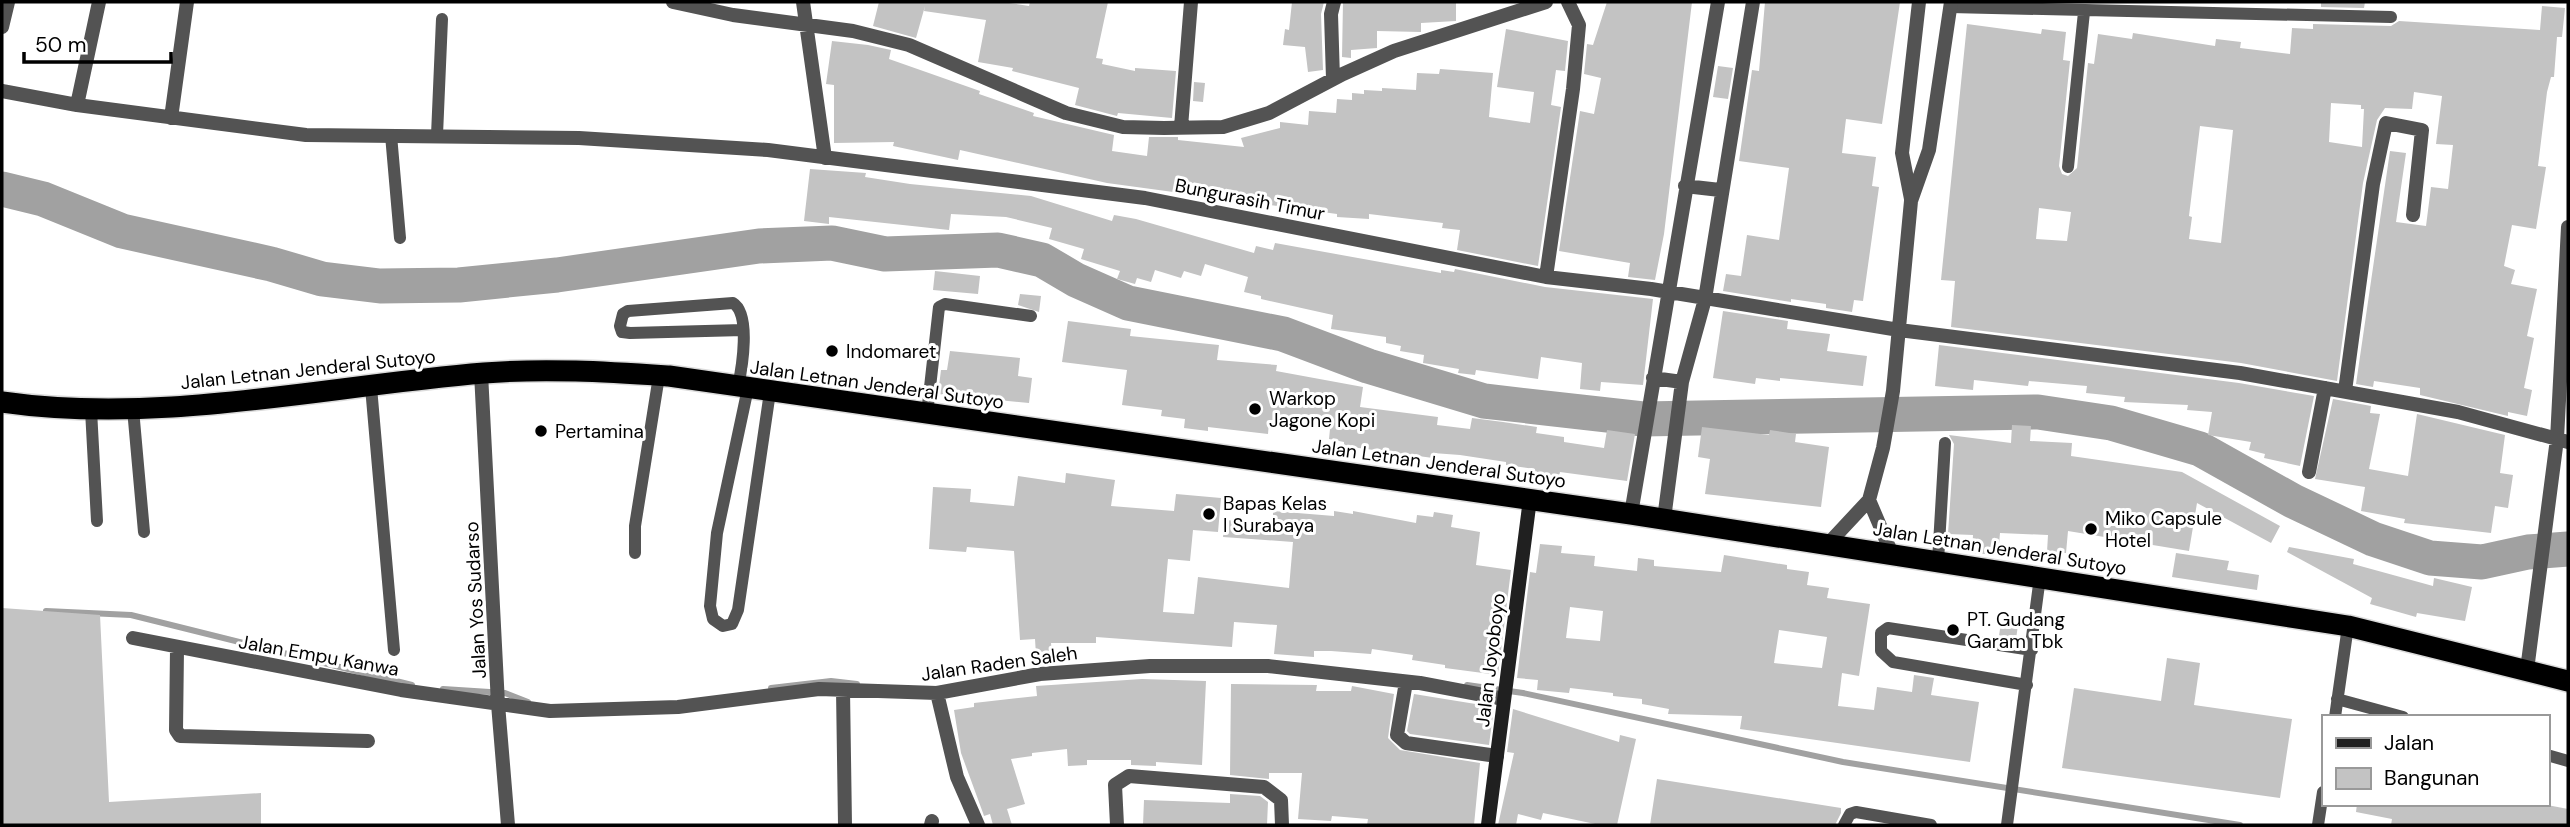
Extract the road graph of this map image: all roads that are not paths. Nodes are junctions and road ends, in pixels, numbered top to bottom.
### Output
1 (8, 2) edge
2 (99, 2) edge
3 (187, 2) edge
4 (673, 2) edge
5 (803, 2) edge
6 (1191, 2) edge
7 (1334, 2) edge
8 (1546, 2) edge
9 (1568, 2) edge
10 (1718, 2) edge
11 (1753, 2) edge
12 (1919, 2) edge
13 (1950, 4) edge
14 (2084, 12) junction
15 (2391, 17) dead end
16 (442, 19) dead end
17 (807, 26) junction
18 (2, 27) edge
19 (1333, 79) junction
20 (2, 91) edge
21 (77, 105) junction
22 (171, 118) junction
23 (1181, 127) junction
24 (391, 135) junction
25 (437, 135) junction
26 (825, 158) junction
27 (2068, 167) dead end
28 (1685, 186) junction
29 (1720, 191) junction
30 (1911, 201) junction
31 (2413, 215) dead end
32 (2568, 227) edge
33 (400, 238) dead end
34 (1546, 277) junction
35 (1666, 292) junction
36 (2568, 294) edge
37 (1705, 299) junction
38 (2563, 313) junction
39 (1031, 316) dead end
40 (743, 330) junction
41 (1899, 330) junction
42 (481, 373) junction
43 (659, 376) junction
44 (1653, 378) junction
45 (1682, 382) junction
46 (371, 387) junction
47 (743, 387) junction
48 (2325, 388) junction
49 (2345, 391) junction
50 (770, 392) junction
51 (2, 402) edge
52 (133, 409) junction
53 (91, 410) junction
54 (928, 414) junction
55 (2563, 441) edge
56 (1945, 443) dead end
57 (2309, 471) dead end
58 (1530, 499) junction
59 (1869, 500) junction
60 (1631, 514) junction
61 (1664, 519) junction
62 (97, 521) dead end
63 (144, 531) dead end
64 (1828, 544) junction
65 (635, 553) dead end
66 (1892, 554) junction
67 (1938, 561) junction
68 (2040, 577) junction
69 (2348, 626) junction
70 (133, 638) dead end
71 (177, 649) junction
72 (394, 650) dead end
73 (2032, 650) junction
74 (2527, 670) junction
75 (2568, 681) edge
76 (1406, 682) junction
77 (2027, 685) junction
78 (843, 690) junction
79 (937, 693) junction
80 (1505, 696) junction
81 (2337, 699) junction
82 (499, 700) junction
83 (2335, 715) edge
84 (2396, 715) edge
85 (369, 741) dead end
86 (2549, 756) edge
87 (1497, 757) junction
88 (2568, 761) edge
89 (2322, 799) edge
90 (2319, 821) edge
91 (508, 825) edge
92 (845, 825) edge
93 (978, 825) edge
94 (1116, 825) edge
95 (1282, 825) edge
96 (1489, 825) edge
97 (1844, 825) edge
98 (1931, 825) edge
99 (2007, 825) edge

1 - 18 street
2 - 21 street
3 - 22 street
4 - 17 street
5 - 17 street
6 - 23 street
7 - 19 street
8 - 19 street
9 - 34 street
10 - 28 street
11 - 29 street
12 - 30 street
13 - 14 lane
13 - 30 street
14 - 15 lane
14 - 27 lane
16 - 25 lane
17 - 23 street
17 - 26 street
19 - 23 street
20 - 21 street, Bungurasih Timur
21 - 22 street, Bungurasih Timur
22 - 24 street, Bungurasih Timur
24 - 25 street, Bungurasih Timur
24 - 33 lane
25 - 26 street, Bungurasih Timur
26 - 34 street, Bungurasih Timur
28 - 29 street
28 - 35 street
29 - 37 street
30 - 41 street
31 - 49 street
32 - 38 street
34 - 35 street, Bungurasih Timur
35 - 37 street, Bungurasih Timur
35 - 44 street
36 - 38 street
37 - 41 street, Bungurasih Timur
37 - 45 street
38 - 55 street
39 - 54 lane
40 - 40 lane
40 - 47 lane
41 - 48 street, Bungurasih Timur
41 - 59 street
42 - 43 highway, Jalan Letnan Jenderal Sutoyo
42 - 46 highway, Jalan Letnan Jenderal Sutoyo
42 - 82 street, Jalan Yos Sudarso
43 - 47 highway, Jalan Letnan Jenderal Sutoyo
43 - 65 lane
44 - 45 street
44 - 60 street
45 - 61 street
46 - 52 highway, Jalan Letnan Jenderal Sutoyo
46 - 72 lane
47 - 50 highway, Jalan Letnan Jenderal Sutoyo
47 - 50 lane
48 - 49 street, Bungurasih Timur
48 - 57 street
49 - 55 street, Bungurasih Timur
50 - 54 highway, Jalan Letnan Jenderal Sutoyo
51 - 53 highway, Jalan Letnan Jenderal Sutoyo
52 - 53 highway, Jalan Letnan Jenderal Sutoyo
52 - 63 lane
53 - 62 lane
54 - 58 highway, Jalan Letnan Jenderal Sutoyo
55 - 74 street
56 - 67 lane
58 - 60 highway, Jalan Letnan Jenderal Sutoyo
58 - 80 street, Jalan Joyoboyo
59 - 64 street
59 - 66 street
60 - 61 highway, Jalan Letnan Jenderal Sutoyo
61 - 64 highway, Jalan Letnan Jenderal Sutoyo
64 - 66 highway, Jalan Letnan Jenderal Sutoyo
66 - 67 highway, Jalan Letnan Jenderal Sutoyo
67 - 68 highway, Jalan Letnan Jenderal Sutoyo
68 - 69 highway, Jalan Letnan Jenderal Sutoyo
68 - 73 lane
69 - 74 highway, Jalan Letnan Jenderal Sutoyo
69 - 81 lane
70 - 71 street, Jalan Empu Kanwa
71 - 82 street, Jalan Empu Kanwa
71 - 85 street
73 - 77 lane
73 - 77 lane
74 - 75 highway, Jalan Letnan Jenderal Sutoyo
76 - 79 street, Jalan Raden Saleh
76 - 80 street, Jalan Raden Saleh
76 - 87 street
77 - 99 lane
78 - 79 street, Jalan Raden Saleh
78 - 82 street, Jalan Raden Saleh
78 - 92 street
79 - 93 street
80 - 87 street, Jalan Joyoboyo
81 - 83 lane
81 - 84 lane
82 - 91 street, Jalan Yos Sudarso
86 - 88 lane
87 - 96 street, Jalan Joyoboyo
89 - 90 lane
94 - 95 street
97 - 98 lane

